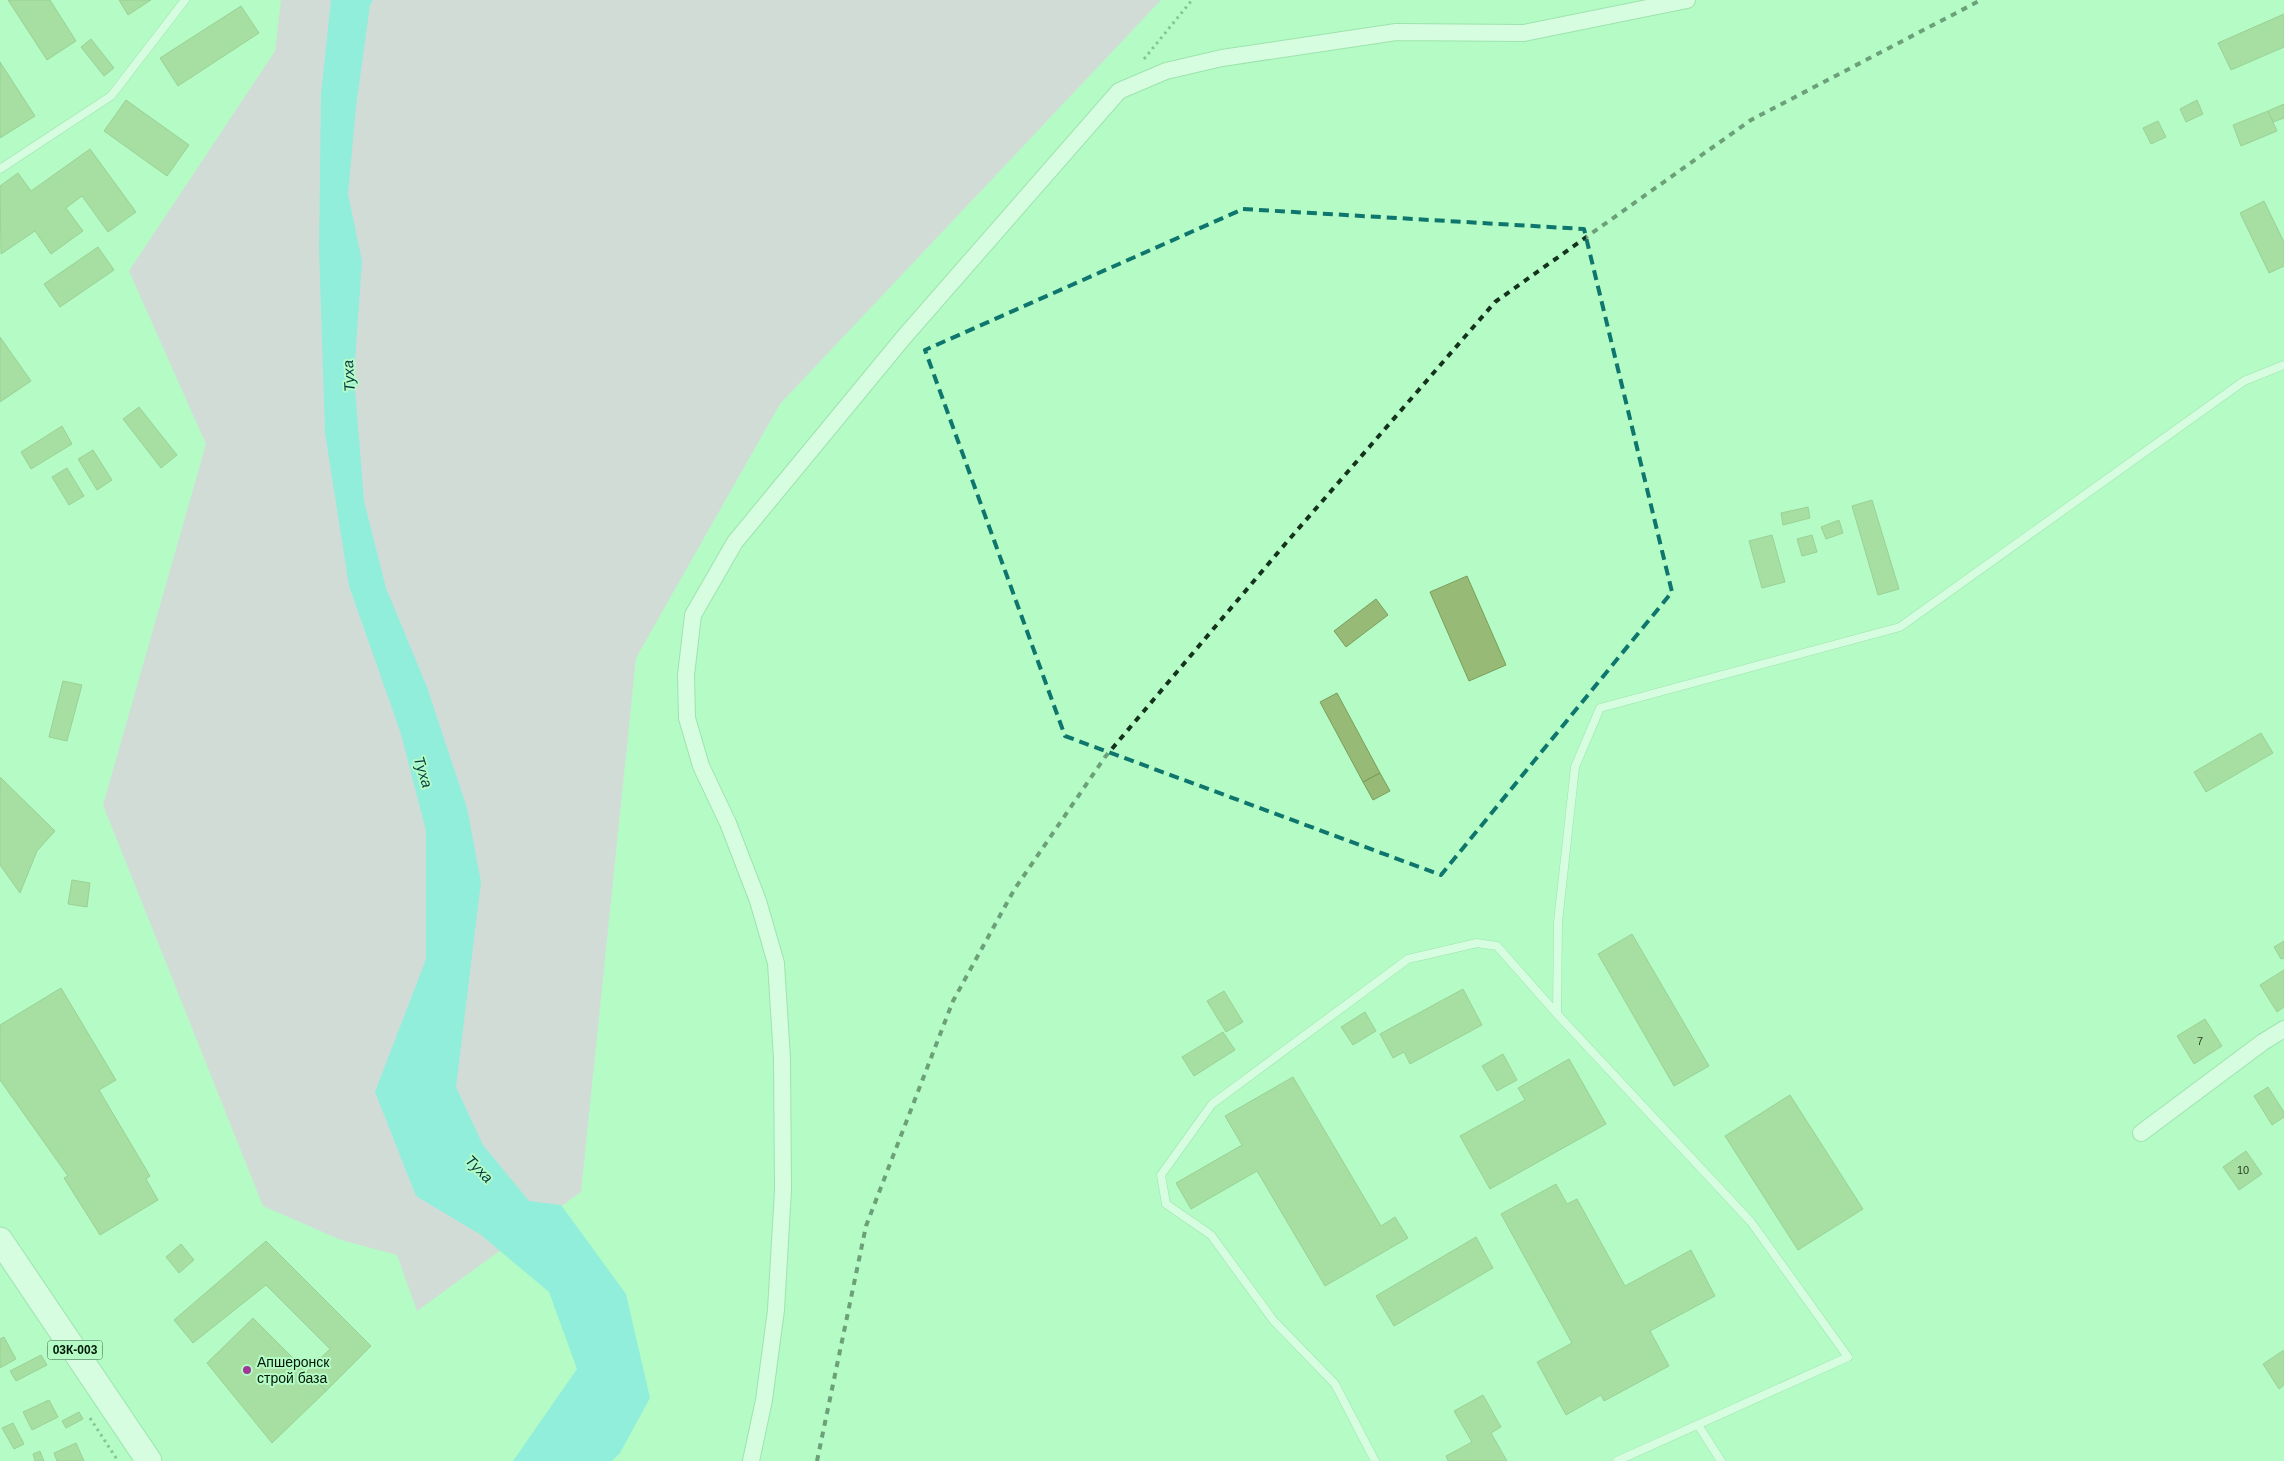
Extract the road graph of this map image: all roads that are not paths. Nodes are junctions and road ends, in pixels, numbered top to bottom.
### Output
1 (185, 0) edge
2 (1687, 0) edge
3 (0, 168) edge
4 (2284, 365) edge
5 (1557, 1014) junction
6 (2284, 1029) edge
7 (2141, 1133) dead end
8 (0, 1240) edge
9 (1698, 1424) junction
10 (149, 1461) edge
11 (751, 1461) edge
12 (1375, 1461) edge
13 (1617, 1461) edge
14 (1721, 1461) edge

1 - 3 lane
2 - 11 street
4 - 5 lane
5 - 9 lane
5 - 12 lane
6 - 7 street
8 - 10 main road, 03К-003
9 - 13 lane
9 - 14 lane

